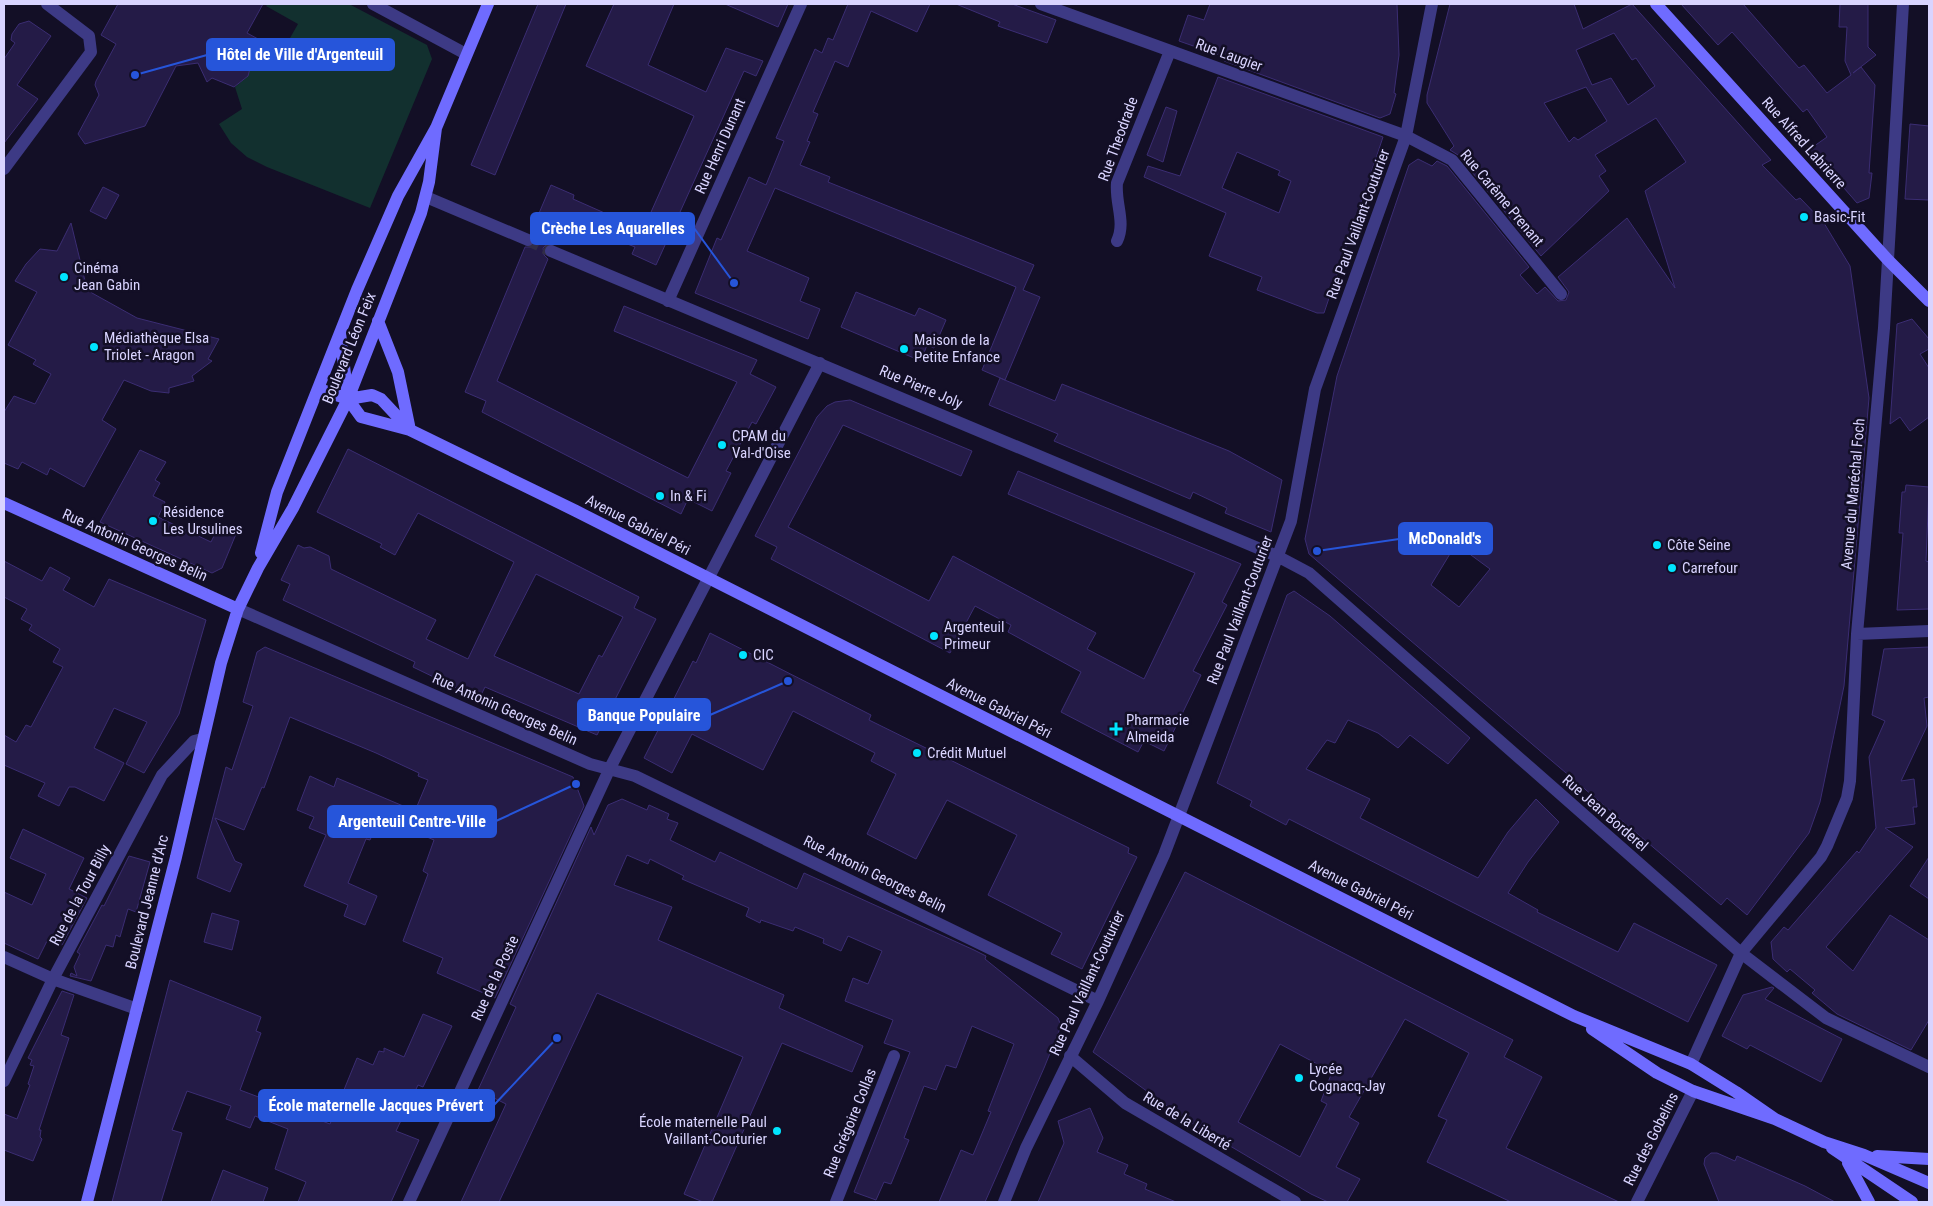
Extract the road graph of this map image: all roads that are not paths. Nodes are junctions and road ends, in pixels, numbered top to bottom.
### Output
1 (47, 4) edge
2 (373, 4) edge
3 (488, 4) edge
4 (800, 4) edge
5 (1041, 4) edge
6 (1420, 4) edge
7 (1432, 4) edge
8 (1656, 4) edge
9 (1903, 4) edge
10 (1428, 22) junction
11 (1170, 51) junction
12 (466, 54) junction
13 (436, 128) junction
14 (1406, 136) junction
15 (6, 161) edge
16 (426, 197) junction
17 (528, 240) tunnel mouth
18 (1116, 241) dead end
19 (551, 251) tunnel mouth
20 (1888, 260) junction
21 (1561, 294) dead end
22 (668, 301) junction
23 (1929, 301) edge
24 (378, 321) junction
25 (340, 333) junction
26 (820, 363) junction
27 (319, 389) junction
28 (348, 399) junction
29 (410, 430) junction
30 (4, 503) edge
31 (1277, 556) junction
32 (258, 568) junction
33 (708, 579) junction
34 (238, 609) junction
35 (1929, 631) edge
36 (1857, 634) junction
37 (202, 740) junction
38 (610, 768) junction
39 (1179, 816) junction
40 (1741, 953) junction
41 (4, 957) edge
42 (53, 979) junction
43 (1098, 1001) junction
44 (137, 1009) junction
45 (1574, 1016) junction
46 (894, 1056) dead end
47 (1070, 1056) junction
48 (1691, 1064) junction
49 (1929, 1067) edge
50 (4, 1081) edge
51 (1693, 1091) junction
52 (1775, 1119) junction
53 (1824, 1142) junction
54 (1864, 1155) junction
55 (1929, 1159) edge
56 (1847, 1161) junction
57 (1929, 1183) edge
58 (87, 1202) edge
59 (409, 1202) edge
60 (836, 1202) edge
61 (1004, 1202) edge
62 (1295, 1202) edge
63 (1637, 1202) edge
64 (1869, 1202) edge
65 (1912, 1202) edge

1 - 15 street
2 - 12 street
3 - 12 main road, Boulevard Léon Feix
4 - 22 street, Rue Henri Dunant
5 - 11 street, Rue Laugier
6 - 10 street
7 - 10 street, Rue Paul Vaillant-Couturier
8 - 20 main road, Rue Alfred Labrierre
9 - 20 street, Avenue du Maréchal Foch
10 - 14 street, Rue Paul Vaillant-Couturier
11 - 14 street, Rue Laugier
11 - 18 street, Rue Theodrade
12 - 13 main road, Boulevard Léon Feix
13 - 16 main road, Boulevard Léon Feix
13 - 25 main road, Boulevard Léon Feix
14 - 21 street, Rue Carême Prenant
14 - 31 street, Rue Paul Vaillant-Couturier
16 - 17 street
16 - 24 main road, Boulevard Léon Feix
19 - 22 street, Rue Pierre Joly
20 - 23 main road, Rue Alfred Labrierre
20 - 36 street, Avenue du Maréchal Foch
22 - 26 street, Rue Pierre Joly
24 - 28 main road, Boulevard Léon Feix
24 - 29 main road
25 - 27 main road, Boulevard Léon Feix
25 - 28 main road
26 - 31 street, Rue Pierre Joly
26 - 33 street, Rue de la Poste
27 - 28 main road, Avenue Gabriel Péri
27 - 32 main road, Boulevard Léon Feix
28 - 29 main road, Avenue Gabriel Péri
28 - 29 main road, Avenue Gabriel Péri
28 - 32 main road, Boulevard Léon Feix
29 - 33 main road, Avenue Gabriel Péri
30 - 34 main road, Rue Antonin Georges Belin
31 - 39 street, Rue Paul Vaillant-Couturier
31 - 40 street, Rue Jean Borderel
32 - 34 main road, Boulevard Léon Feix
33 - 38 street, Rue de la Poste
33 - 39 main road, Avenue Gabriel Péri
34 - 37 main road, Boulevard Jeanne d'Arc
34 - 38 street, Rue Antonin Georges Belin
35 - 36 street
36 - 40 street, Avenue du Maréchal Foch
37 - 42 street, Rue de la Tour Billy
37 - 44 main road, Boulevard Jeanne d'Arc
38 - 43 street, Rue Antonin Georges Belin
38 - 59 street, Rue de la Poste
39 - 43 street, Rue Paul Vaillant-Couturier
39 - 45 main road, Avenue Gabriel Péri
40 - 48 street
40 - 49 street, Rue Jean Borderel
41 - 42 street
42 - 44 street
42 - 50 street, Rue de la Tour Billy
43 - 47 street, Rue Paul Vaillant-Couturier
44 - 58 main road, Boulevard Jeanne d'Arc
45 - 48 main road, Avenue Gabriel Péri
45 - 51 main road, Avenue Gabriel Péri
46 - 60 street, Rue Grégoire Collas
47 - 61 street, Rue Paul Vaillant-Couturier
47 - 62 street, Rue de la Liberté
48 - 52 main road, Avenue Gabriel Péri
51 - 52 main road, Avenue Gabriel Péri
51 - 63 street, Rue des Gobelins
52 - 53 main road, Avenue Gabriel Péri
53 - 54 main road, Avenue Gabriel Péri
53 - 56 main road, Avenue Gabriel Péri
54 - 55 main road
54 - 57 main road, Avenue Gabriel Péri
56 - 64 main road
56 - 65 main road, Avenue Gabriel Péri

